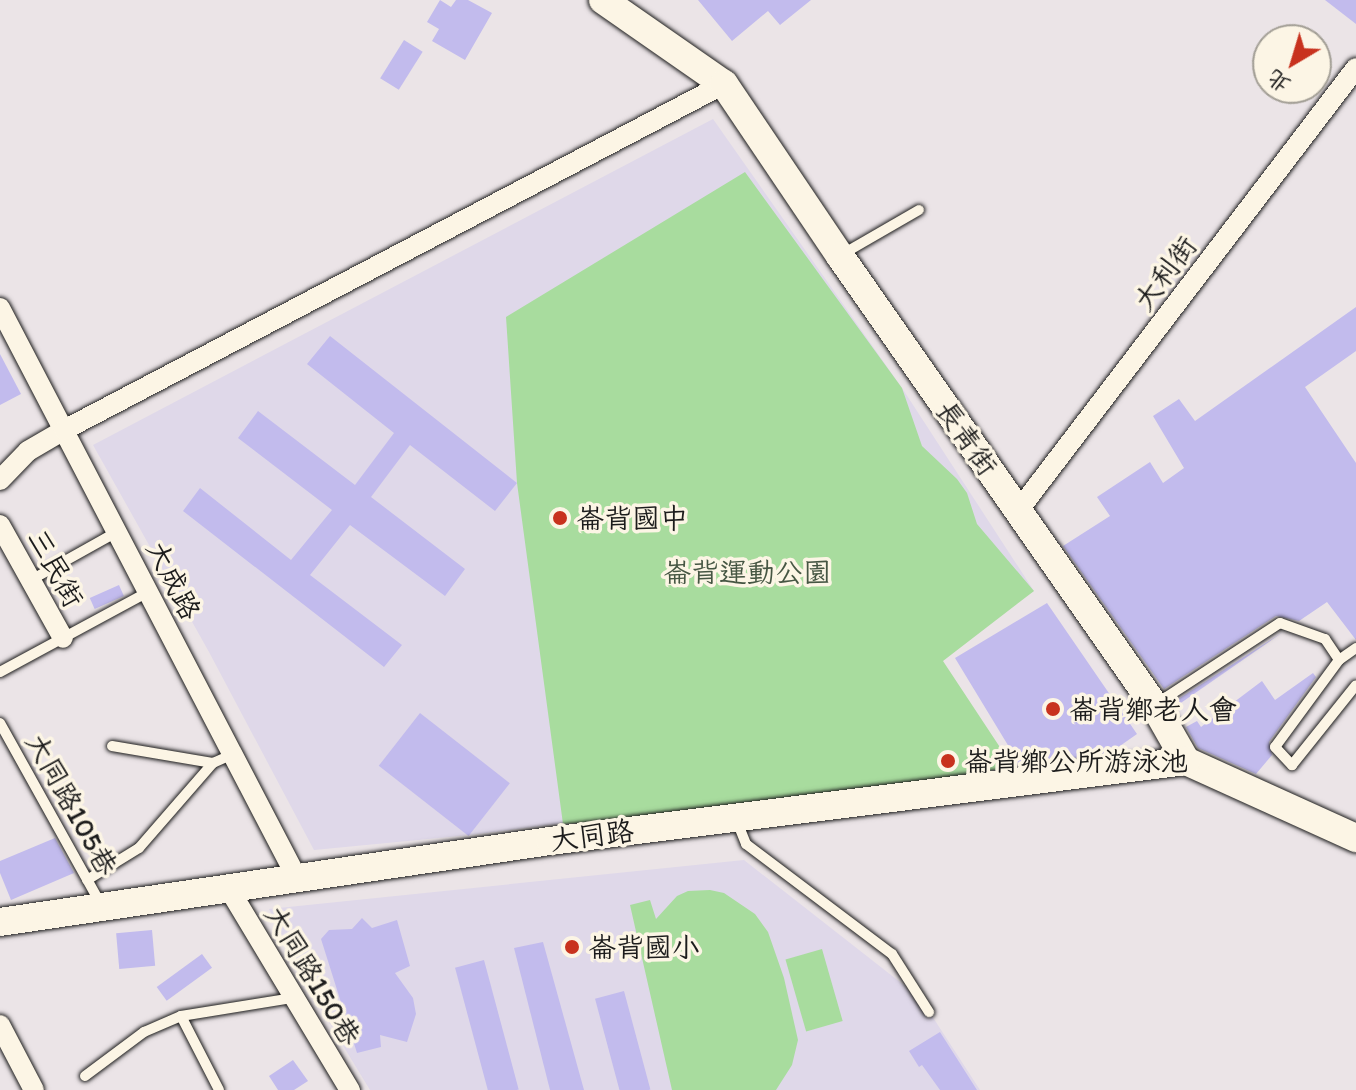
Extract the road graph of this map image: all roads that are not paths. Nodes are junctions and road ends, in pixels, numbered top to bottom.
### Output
1 (604, 0) edge
2 (1356, 68) edge
3 (724, 84) junction
4 (919, 210) dead end
5 (840, 256) junction
6 (0, 308) edge
7 (64, 430) junction
8 (0, 480) edge
9 (1018, 511) junction
10 (0, 525) edge
11 (117, 532) junction
12 (31, 580) junction
13 (148, 592) junction
14 (63, 638) junction
15 (1356, 648) edge
16 (1339, 660) junction
17 (0, 672) edge
18 (1356, 685) edge
19 (1154, 705) junction
20 (0, 723) edge
21 (112, 746) dead end
22 (233, 754) junction
23 (1186, 761) junction
24 (213, 763) junction
25 (735, 817) junction
26 (1356, 838) edge
27 (297, 878) junction
28 (87, 880) junction
29 (229, 889) junction
30 (103, 909) junction
31 (0, 922) edge
32 (292, 998) junction
33 (929, 1012) dead end
34 (181, 1016) junction
35 (0, 1025) edge
36 (6, 1050) edge
37 (85, 1076) dead end
38 (34, 1090) edge
39 (219, 1090) edge
40 (350, 1090) edge

1 - 3 street, 長青街
2 - 9 street, 大利街
3 - 5 street, 長青街
3 - 7 street
4 - 5 lane
5 - 9 street, 長青街
6 - 7 street, 大成路
7 - 8 street
7 - 11 street, 大成路
9 - 19 street, 長青街
10 - 12 street, 三民街
11 - 12 lane
11 - 13 street, 大成路
12 - 14 street, 三民街
13 - 14 lane
13 - 22 street, 大成路
14 - 17 lane
15 - 16 lane
16 - 18 lane
16 - 19 lane
19 - 23 street, 長青街
20 - 28 lane, 大同路105巷
21 - 24 lane
22 - 24 lane
22 - 27 street, 大成路
23 - 25 street, 大同路
23 - 26 street
24 - 28 lane
25 - 27 street, 大同路
25 - 33 lane
27 - 29 street, 大同路
28 - 30 lane, 大同路105巷
29 - 30 street, 大同路
29 - 32 street, 大同路150巷
30 - 31 street, 大同路
32 - 34 lane
32 - 40 street, 大同路150巷
34 - 37 lane
34 - 39 lane
35 - 36 street
36 - 38 street

